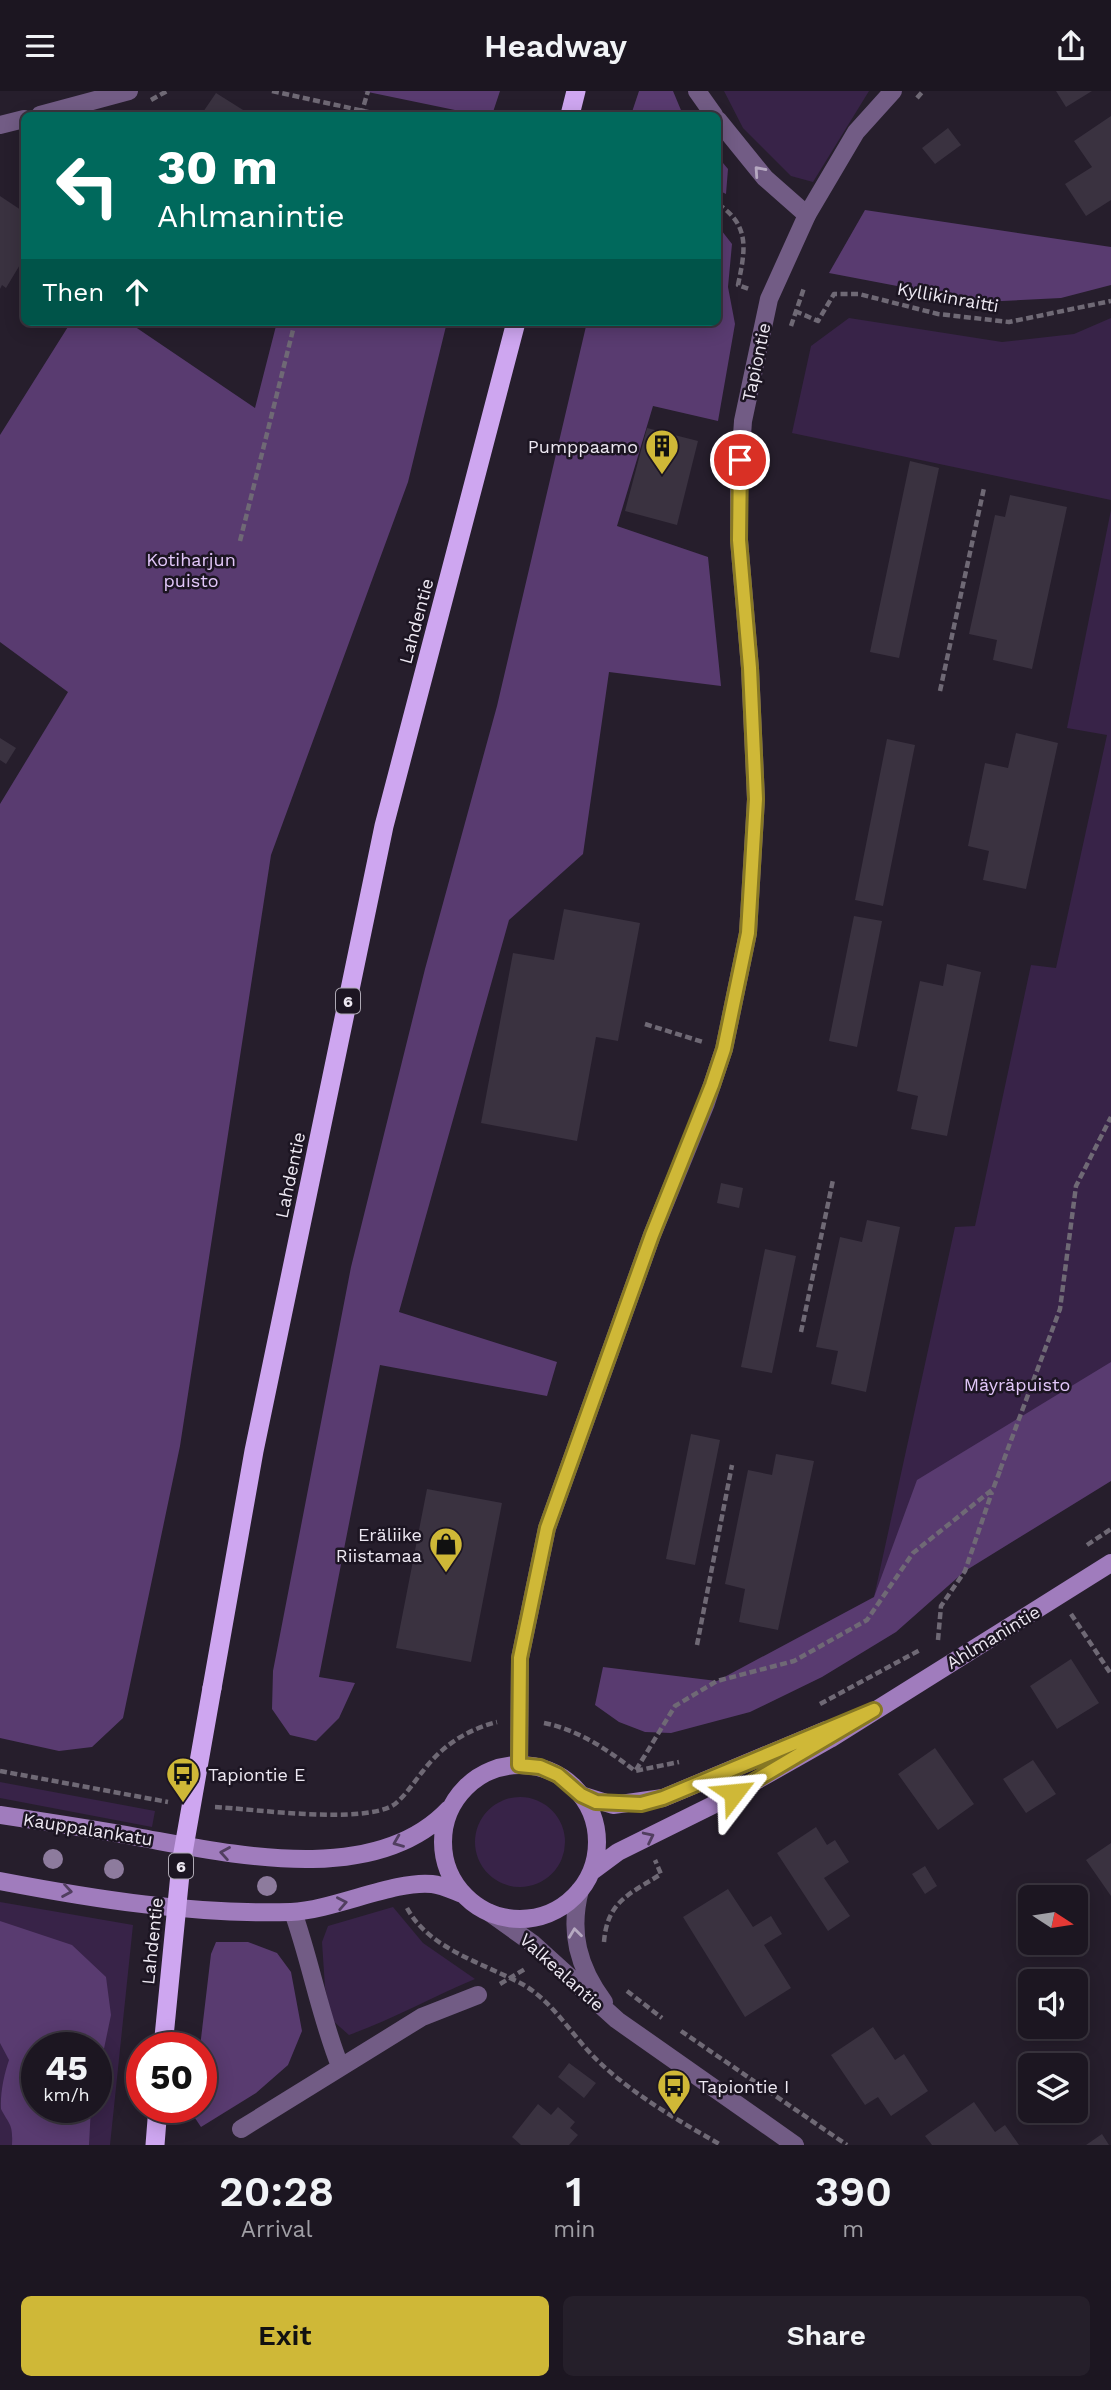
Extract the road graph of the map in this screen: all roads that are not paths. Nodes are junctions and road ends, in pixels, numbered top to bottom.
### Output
1 (129, 91) edge
2 (576, 91) edge
3 (697, 91) edge
4 (893, 91) edge
5 (51, 112) edge
6 (571, 112) edge
7 (712, 112) edge
8 (21, 120) edge
9 (721, 124) edge
10 (0, 125) edge
11 (807, 215) junction
12 (515, 326) edge
13 (1111, 1563) edge
14 (874, 1710) junction
15 (519, 1765) junction
16 (581, 1795) junction
17 (453, 1804) junction
18 (0, 1815) edge
19 (591, 1872) junction
20 (0, 1881) edge
21 (580, 1889) junction
22 (462, 1893) junction
23 (293, 1912) junction
24 (490, 1913) junction
25 (478, 1995) dead end
26 (164, 2032) edge
27 (633, 2032) junction
28 (340, 2066) junction
29 (157, 2123) edge
30 (241, 2129) dead end
31 (155, 2145) edge
32 (795, 2145) edge

1 - 5 street
2 - 6 highway
3 - 7 street
4 - 11 street, Tapiontie
8 - 10 street
11 -> 9 street
11 - 15 street, Tapiontie
12 - 26 highway, Lahdentie / 6, bridge
13 - 14 main road, Ahlmanintie
14 - 16 main road, Ahlmanintie
19 -> 14 main road, Ahlmanintie
15 - 16 main road
15 - 17 main road
16 - 19 main road
17 -> 18 main road, Kauppalankatu
17 - 22 main road
19 - 21 main road
20 -> 23 main road
21 - 24 main road
27 -> 21 street, Valkealantie
23 -> 22 main road
22 - 24 main road
23 - 28 street
24 - 27 street, Valkealantie
25 - 28 street
27 - 32 street, Valkealantie
28 - 30 street
29 - 31 highway

